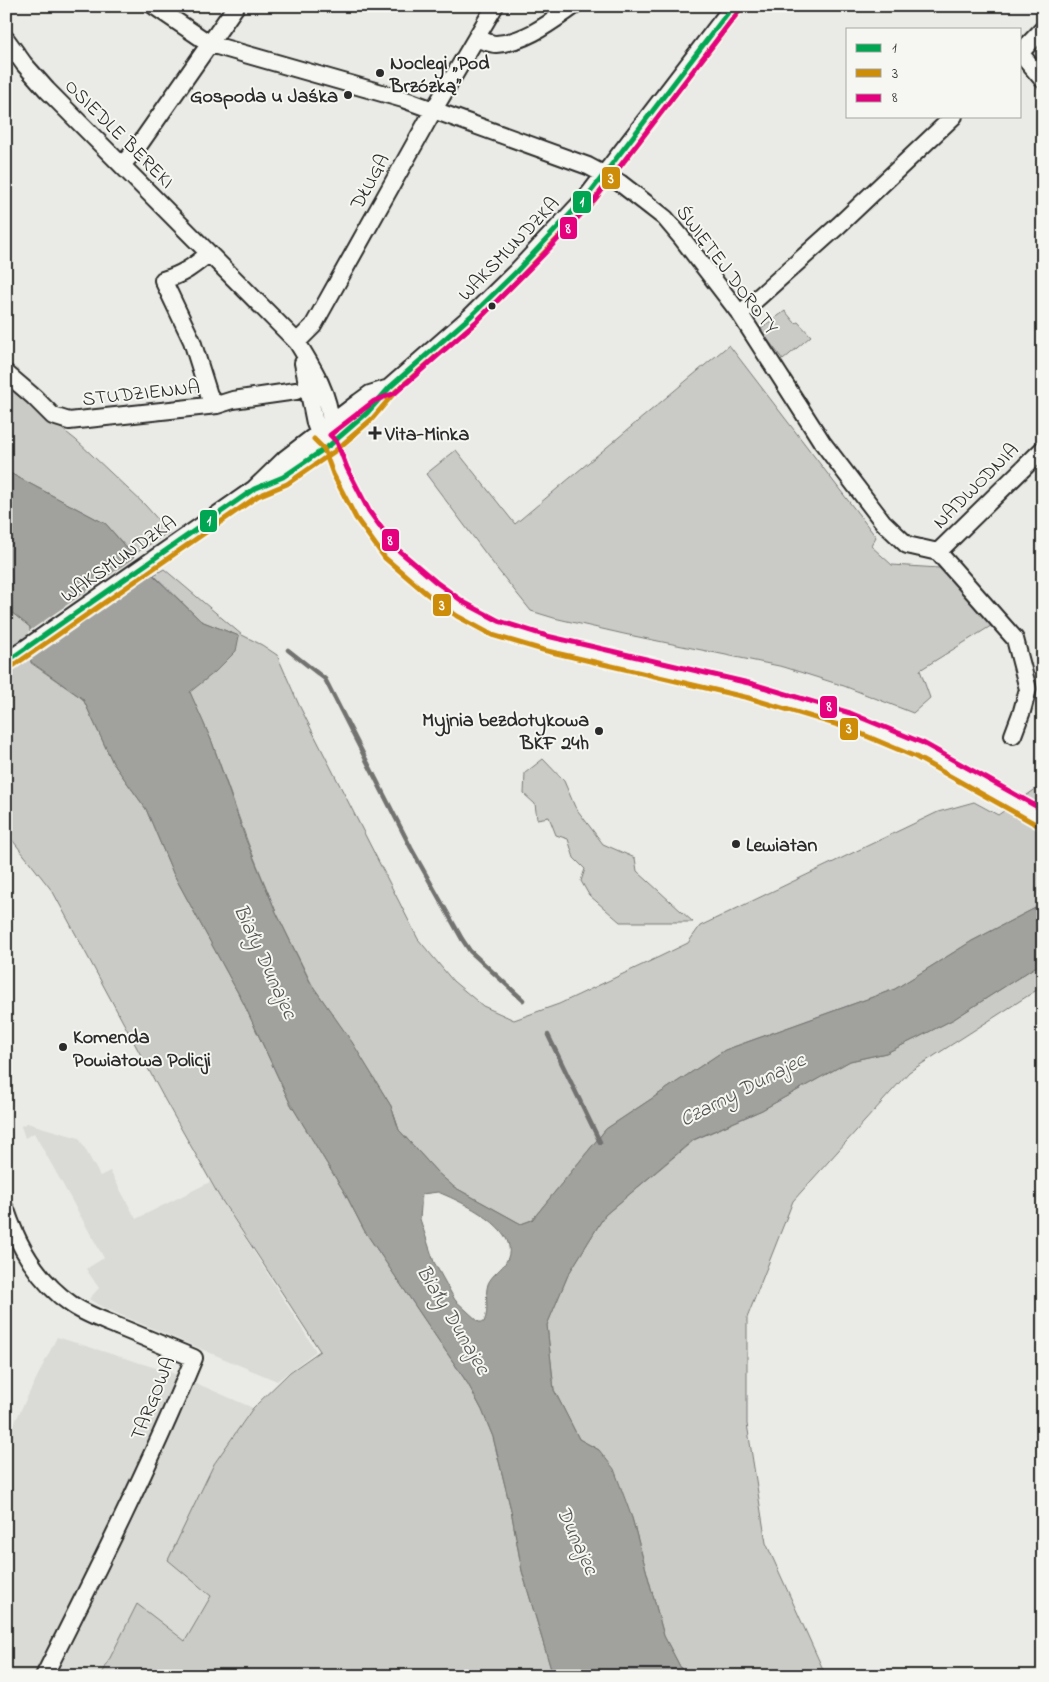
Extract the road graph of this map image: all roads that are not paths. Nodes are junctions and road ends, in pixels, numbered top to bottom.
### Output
1 (154, 6) edge
2 (236, 6) edge
3 (495, 6) edge
4 (574, 6) edge
5 (733, 6) edge
6 (1043, 29) edge
7 (6, 39) edge
8 (477, 39) junction
9 (210, 44) junction
10 (1022, 51) edge
11 (1022, 55) edge
12 (1043, 80) edge
13 (433, 110) junction
14 (952, 118) edge
15 (122, 165) junction
16 (604, 175) junction
17 (208, 254) junction
18 (740, 314) junction
19 (297, 342) junction
20 (6, 373) edge
21 (296, 390) dead end
22 (217, 405) junction
23 (327, 434) junction
24 (1043, 448) edge
25 (938, 552) junction
26 (9, 660) edge
27 (1013, 735) dead end
28 (1043, 818) edge
29 (6, 1210) edge
30 (9, 1229) edge
31 (44, 1676) edge

1 - 9 street, ŚWIĘTEJ DOROTY
2 - 9 street
3 - 8 street, DŁUGA
4 - 8 street
5 - 16 street, WAKSMUNDZKA
6 - 10 street
7 - 15 street, OSIEDLE BEREKI
8 - 13 street, DŁUGA
9 - 13 street, ŚWIĘTEJ DOROTY
9 - 15 street
11 - 12 street
13 - 16 street, ŚWIĘTEJ DOROTY
13 - 19 street, DŁUGA
14 - 18 street
15 - 17 street, OSIEDLE BEREKI
16 - 18 street, ŚWIĘTEJ DOROTY
16 - 23 street, WAKSMUNDZKA
17 - 19 street, OSIEDLE BEREKI
17 - 22 street
18 - 25 street, ŚWIĘTEJ DOROTY
19 - 23 street, OSIEDLE BEREKI
20 - 22 street, STUDZIENNA
21 - 22 street, STUDZIENNA
23 - 26 street, WAKSMUNDZKA
23 - 28 street, OSIEDLE BEREKI
24 - 25 street, NADWODNIA
25 - 27 street
29 - 30 street, TARGOWA
30 - 31 street, TARGOWA

